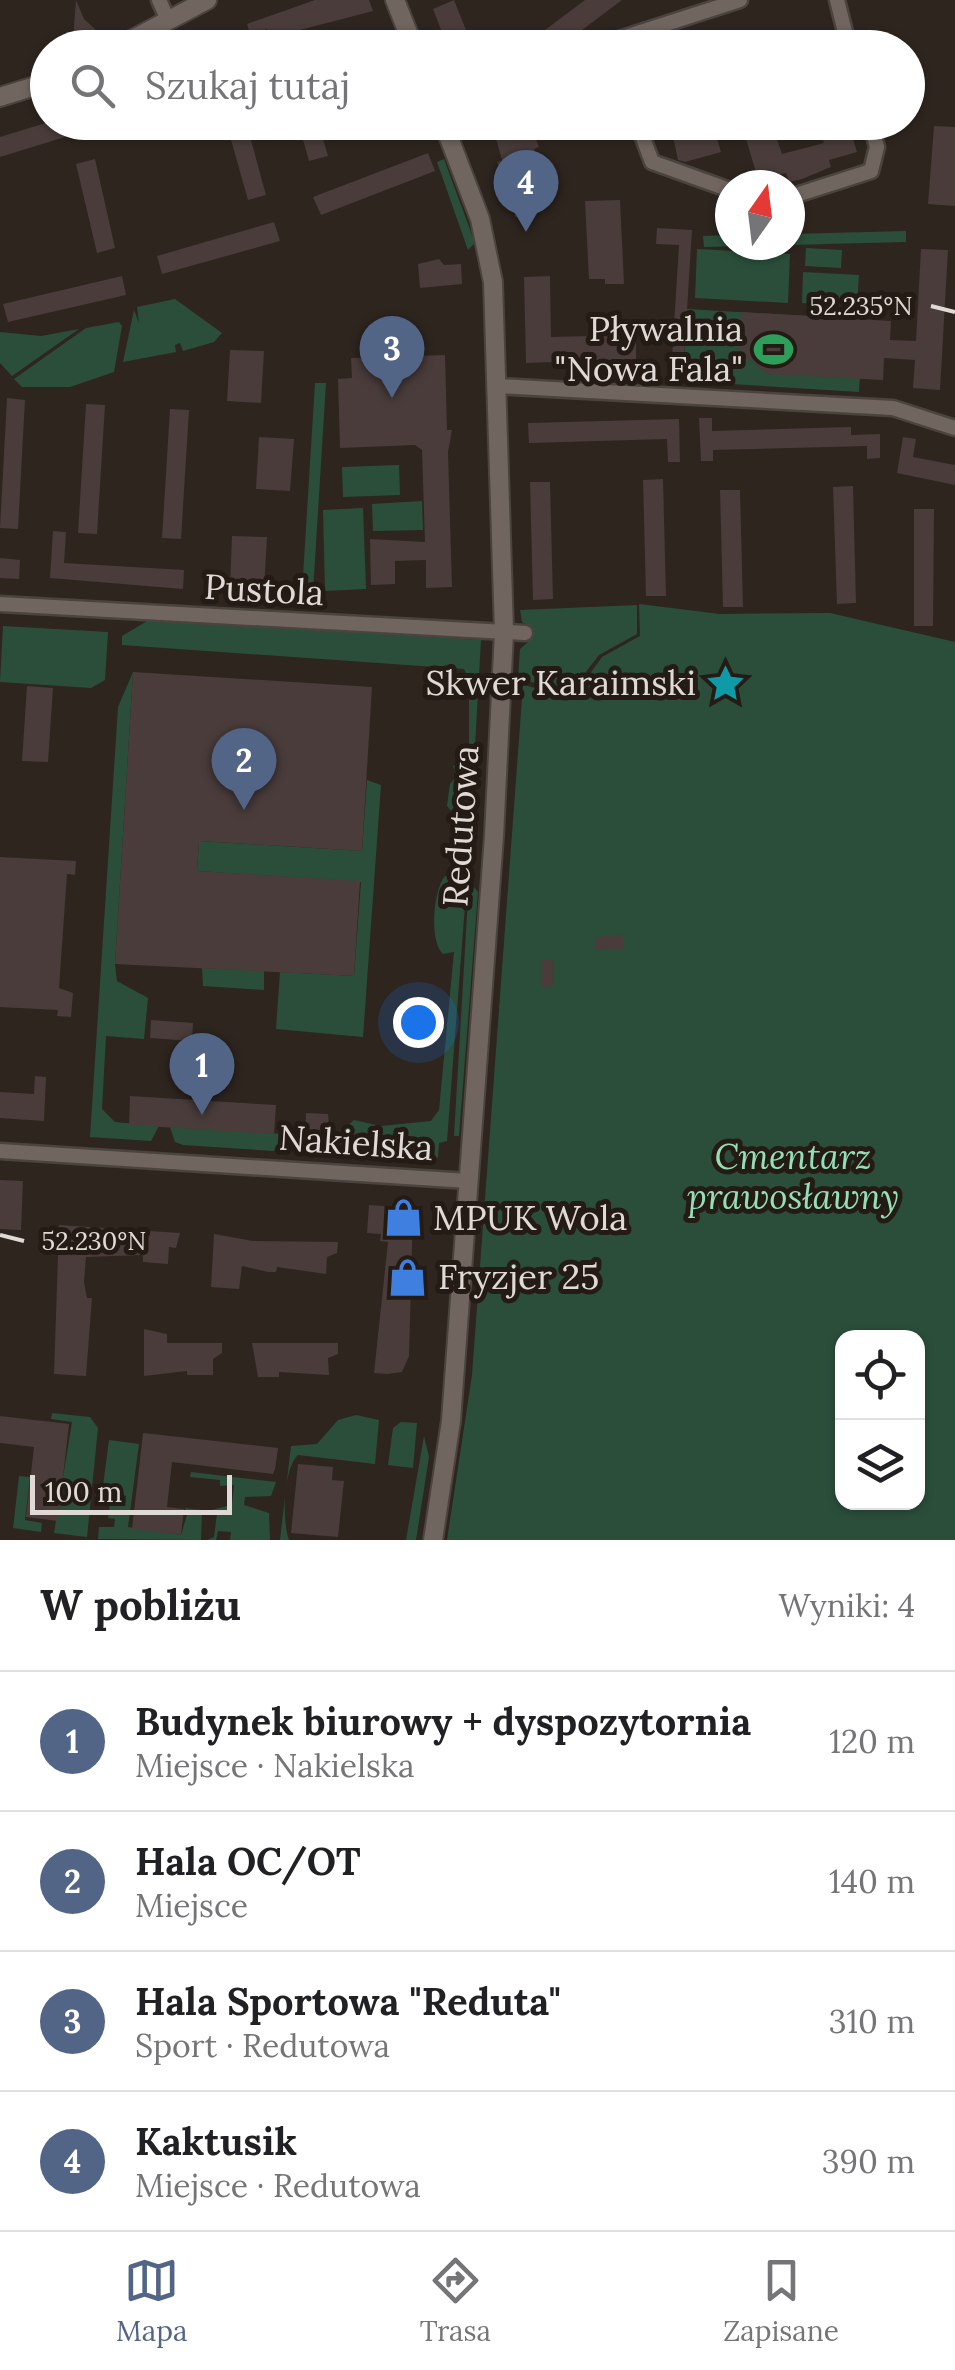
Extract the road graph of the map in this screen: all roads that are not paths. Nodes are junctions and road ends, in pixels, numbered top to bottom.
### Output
1 (159, 0) edge
2 (207, 0) edge
3 (395, 0) edge
4 (740, 0) edge
5 (837, 0) edge
6 (168, 20) junction
7 (149, 30) edge
8 (407, 30) edge
9 (650, 30) edge
10 (844, 30) edge
11 (30, 88) edge
12 (0, 98) edge
13 (452, 140) edge
14 (644, 140) edge
15 (875, 140) edge
16 (715, 185) edge
17 (805, 192) edge
18 (497, 386) junction
19 (955, 428) edge
20 (0, 604) edge
21 (504, 632) junction
22 (525, 633) dead end
23 (0, 1151) edge
24 (468, 1181) junction
25 (433, 1540) edge

1 - 6 street
2 - 6 street
3 - 8 street
4 - 9 street
5 - 10 street
6 - 7 street
11 - 12 street
13 - 18 street, Redutowa
14 - 16 street
15 - 17 street
18 - 19 street
18 - 21 street, Redutowa
20 - 21 street, Pustola
21 - 22 street, Pustola
21 - 24 street, Redutowa
23 - 24 street, Nakielska
24 - 25 street, Redutowa

